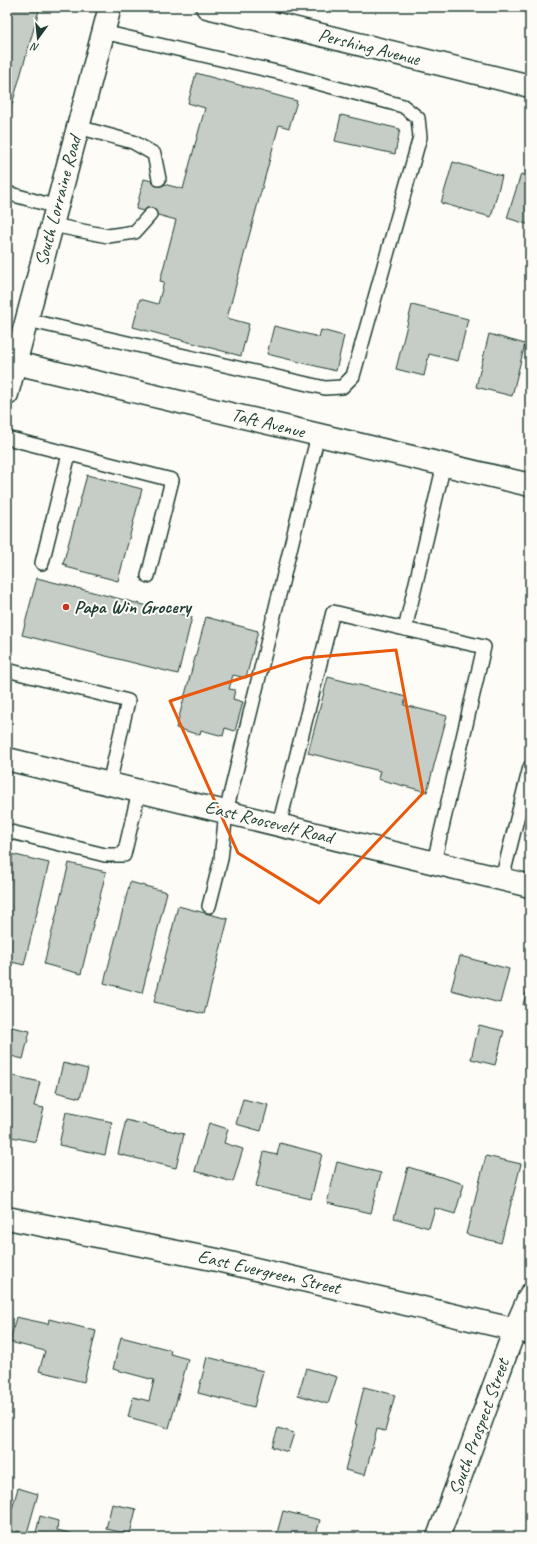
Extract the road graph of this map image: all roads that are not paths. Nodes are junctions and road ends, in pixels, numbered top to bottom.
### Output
1 (110, 7) edge
2 (207, 7) edge
3 (103, 32) junction
4 (530, 86) edge
5 (78, 127) junction
6 (159, 180) dead end
7 (7, 193) edge
8 (150, 215) dead end
9 (54, 216) junction
10 (27, 320) junction
11 (11, 362) edge
12 (7, 394) edge
13 (318, 435) junction
14 (7, 438) edge
15 (69, 454) junction
16 (444, 464) junction
17 (530, 485) edge
18 (42, 563) dead end
19 (148, 576) dead end
20 (405, 629) junction
21 (7, 670) edge
22 (7, 759) edge
23 (530, 768) edge
24 (109, 784) junction
25 (139, 791) junction
26 (226, 812) junction
27 (279, 825) junction
28 (7, 831) edge
29 (434, 862) junction
30 (502, 879) junction
31 (530, 886) edge
32 (209, 906) dead end
33 (7, 1218) edge
34 (530, 1295) edge
35 (523, 1331) edge
36 (438, 1537) edge

1 - 3 street, South Lorraine Road
2 - 4 street, Pershing Avenue
3 - 5 street, South Lorraine Road
3 - 10 lane
5 - 6 lane
5 - 9 street, South Lorraine Road
7 - 9 lane
8 - 9 lane
9 - 10 street, South Lorraine Road
10 - 11 street, South Lorraine Road
11 - 12 street, South Lorraine Road
11 - 13 street, Taft Avenue
13 - 16 street, Taft Avenue
13 - 26 lane
14 - 15 lane
15 - 18 lane
15 - 19 lane
16 - 17 street, Taft Avenue
16 - 20 lane
20 - 27 lane
20 - 29 lane
21 - 24 lane
22 - 24 street, East Roosevelt Road
23 - 30 lane
24 - 25 street, East Roosevelt Road
25 - 26 street, East Roosevelt Road
25 - 28 lane
26 - 27 street, East Roosevelt Road
26 - 32 lane
27 - 29 street, East Roosevelt Road
29 - 30 street, East Roosevelt Road
30 - 31 street, East Roosevelt Road
33 - 35 street, East Evergreen Street
34 - 35 street, South Prospect Street
35 - 36 street, South Prospect Street

